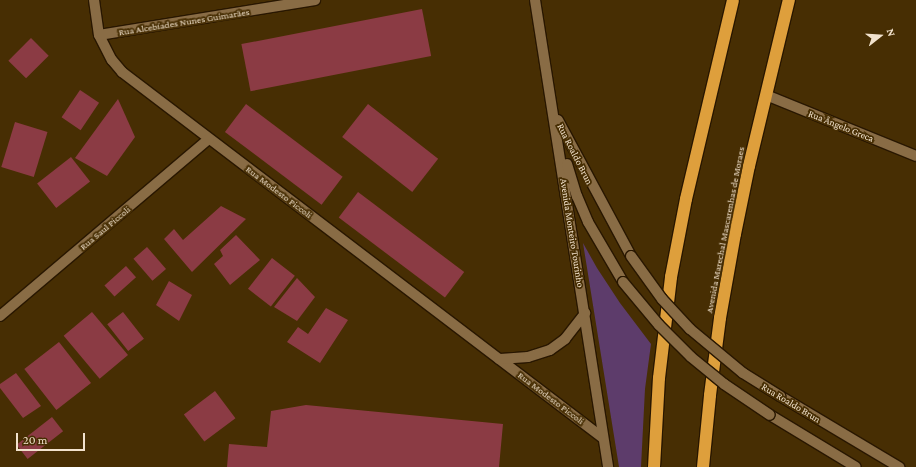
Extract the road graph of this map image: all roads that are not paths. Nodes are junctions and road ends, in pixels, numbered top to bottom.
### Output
1 (94, 0) edge
2 (315, 0) edge
3 (535, 0) edge
4 (733, 0) edge
5 (789, 0) edge
6 (99, 36) junction
7 (766, 95) junction
8 (553, 112) junction
9 (209, 139) junction
10 (916, 156) edge
11 (585, 313) junction
12 (0, 316) edge
13 (499, 359) junction
14 (603, 438) junction
15 (608, 467) edge
16 (654, 467) edge
17 (703, 467) edge
18 (856, 467) edge
19 (899, 467) edge

1 - 6 street, Rua Modesto Piccoli
2 - 6 street, Rua Alcebíades Nunes Guimarães
3 - 8 street, Avenida Monteiro Tourinho
4 - 16 highway
5 - 7 highway, Avenida Marechal Mascarenhas de Moraes
6 - 9 street, Rua Modesto Piccoli
7 - 10 street, Rua Ângelo Greca
7 - 17 highway, Avenida Marechal Mascarenhas de Moraes
8 - 11 street, Avenida Monteiro Tourinho
8 - 18 street, Rua Roaldo Brun, bridge
8 - 19 street, Rua Roaldo Brun, bridge
9 - 12 street, Rua Saul Piccoli
9 - 13 street, Rua Modesto Piccoli
11 - 13 street, Rua Modesto Piccoli
11 - 14 street, Avenida Monteiro Tourinho
13 - 14 street, Rua Modesto Piccoli
14 - 15 street, Avenida Monteiro Tourinho

